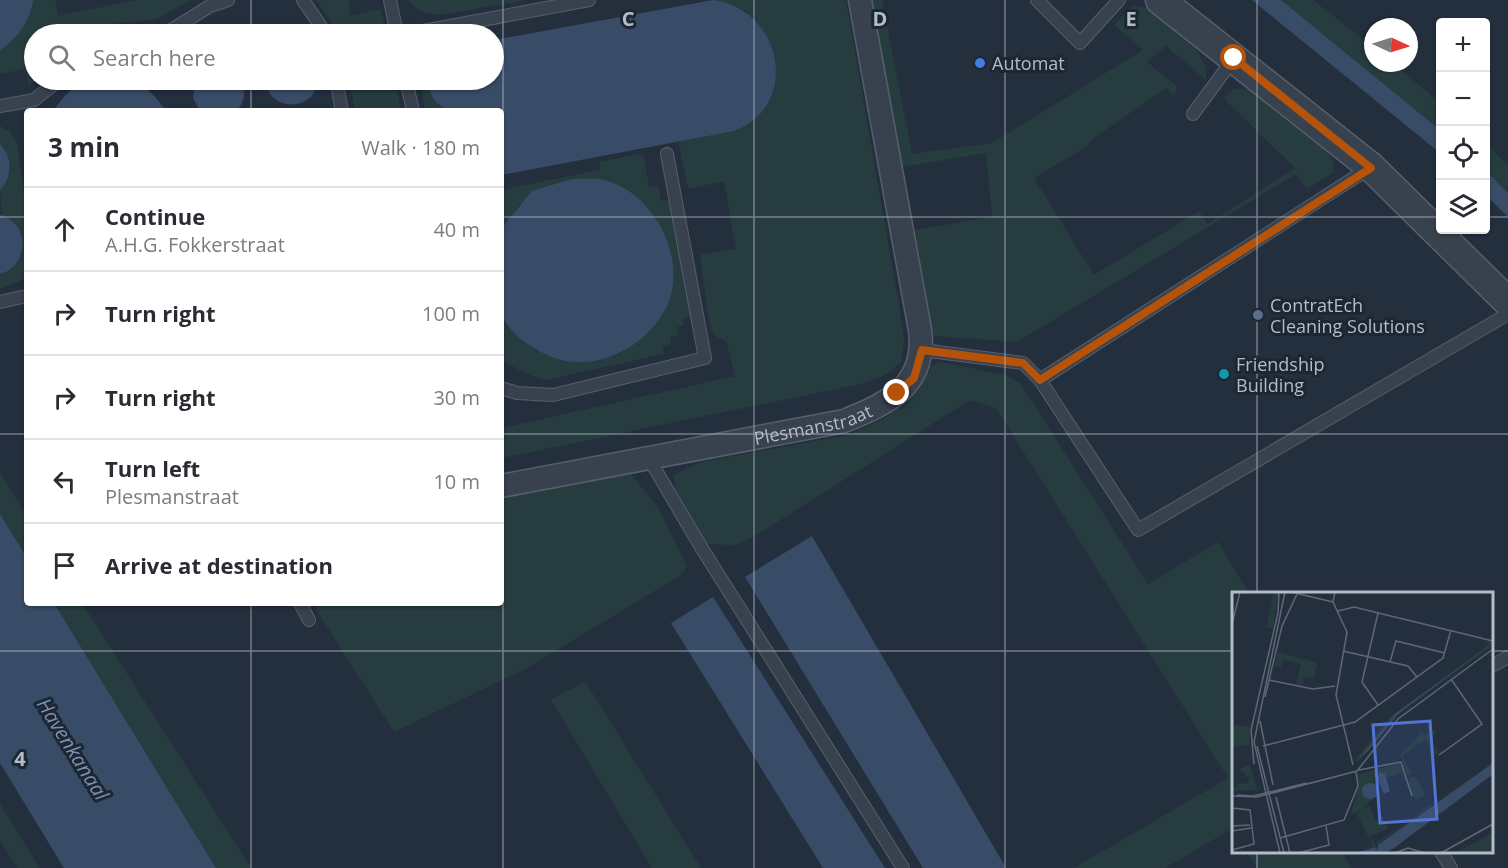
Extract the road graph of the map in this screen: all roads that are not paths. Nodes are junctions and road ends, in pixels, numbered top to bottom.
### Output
1 (228, 0) edge
2 (303, 0) edge
3 (390, 0) edge
4 (589, 0) edge
5 (860, 0) edge
6 (1037, 0) edge
7 (1119, 0) edge
8 (1160, 0) edge
9 (181, 24) edge
10 (319, 24) edge
11 (395, 24) edge
12 (461, 24) edge
13 (1234, 58) junction
14 (49, 90) edge
15 (338, 90) edge
16 (408, 90) edge
17 (0, 106) edge
18 (33, 106) edge
19 (341, 108) edge
20 (412, 108) edge
21 (1192, 114) dead end
22 (667, 154) dead end
23 (1371, 168) junction
24 (24, 297) edge
25 (0, 302) edge
26 (1508, 302) edge
27 (1508, 314) edge
28 (922, 350) junction
29 (1040, 380) junction
30 (504, 389) edge
31 (648, 457) junction
32 (504, 485) edge
33 (302, 606) edge
34 (309, 620) dead end
35 (1508, 657) edge
36 (1493, 665) edge
37 (1442, 853) edge
38 (903, 868) edge
39 (1450, 868) edge

1 - 9 lane
2 - 10 lane
3 - 11 lane
4 - 12 lane
5 - 28 street, Plesmanstraat
6 - 7 lane
8 - 13 street
13 - 21 lane
13 - 23 street
14 - 18 lane
15 - 19 lane
16 - 20 lane
17 - 18 lane
22 - 30 lane
23 - 26 street
23 - 29 lane
24 - 25 lane
27 - 29 lane
28 - 29 lane
28 - 31 street, Plesmanstraat
31 - 32 street, Plesmanstraat
31 - 38 lane
33 - 34 lane
35 - 36 lane
37 - 39 lane

